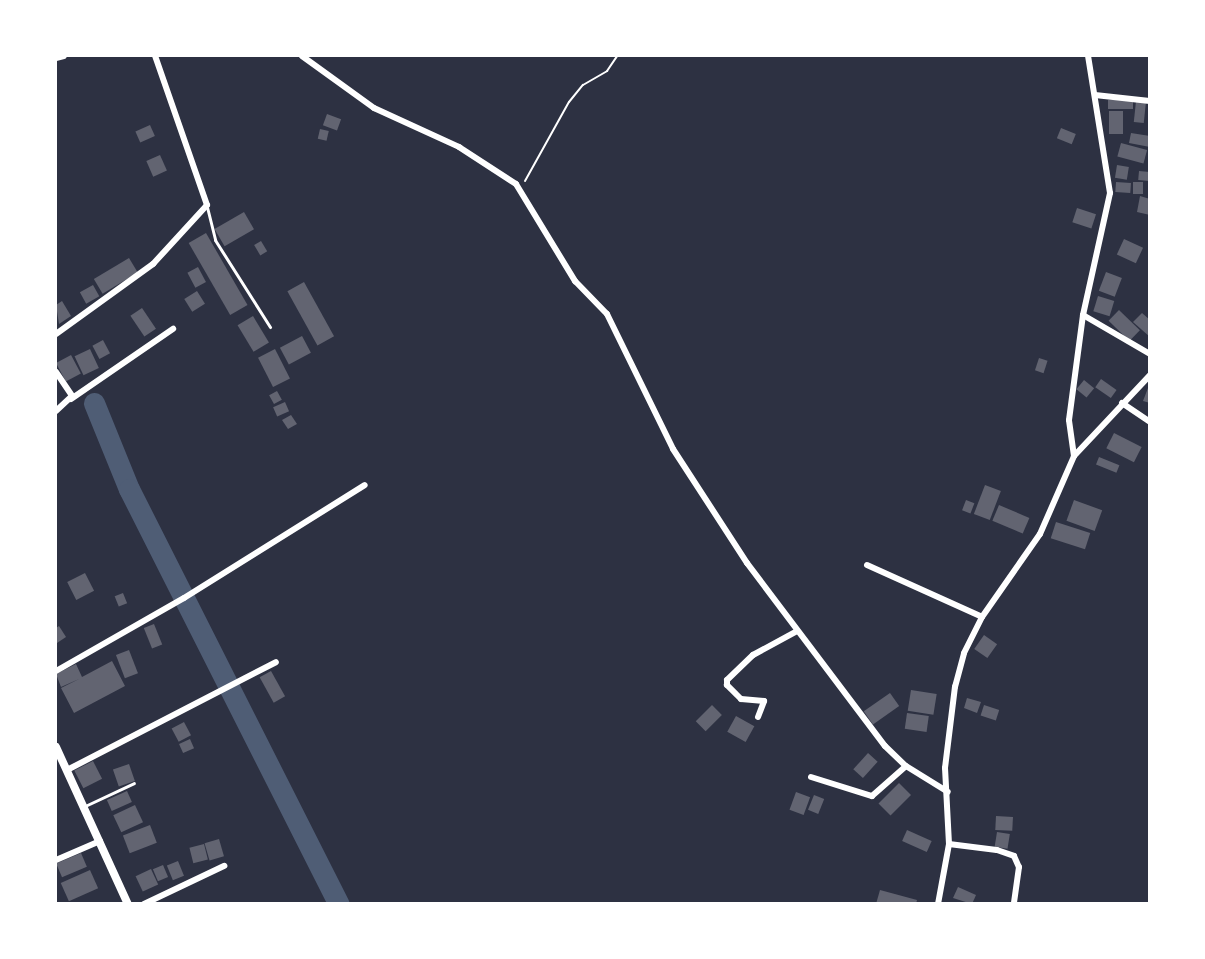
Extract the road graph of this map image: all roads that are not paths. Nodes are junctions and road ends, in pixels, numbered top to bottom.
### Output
1 (64, 56) edge
2 (155, 56) edge
3 (302, 56) edge
4 (1088, 56) edge
5 (56, 58) edge
6 (1095, 95) junction
7 (1149, 100) edge
8 (207, 205) junction
9 (1083, 315) junction
10 (270, 327) dead end
11 (173, 329) dead end
12 (56, 334) edge
13 (1149, 354) edge
14 (56, 372) edge
15 (1149, 375) edge
16 (71, 399) junction
17 (1122, 403) junction
18 (56, 411) edge
19 (1149, 422) edge
20 (1074, 456) junction
21 (365, 485) dead end
22 (867, 565) dead end
23 (982, 617) junction
24 (797, 631) junction
25 (276, 662) dead end
26 (56, 671) edge
27 (758, 717) dead end
28 (56, 747) edge
29 (906, 766) junction
30 (67, 770) junction
31 (811, 777) dead end
32 (134, 783) dead end
33 (948, 792) junction
34 (84, 807) junction
35 (100, 841) junction
36 (949, 844) junction
37 (56, 860) edge
38 (224, 866) dead end
39 (128, 903) edge
40 (144, 903) edge
41 (938, 903) edge
42 (1014, 903) edge

1 - 5 street
2 - 8 street
3 - 24 street
4 - 6 street
6 - 7 street
6 - 9 street
8 - 10 lane
8 - 12 street
9 - 13 street
9 - 20 street
11 - 16 street
14 - 16 street
15 - 17 street
16 - 18 street
17 - 19 street
17 - 20 street
20 - 23 street
21 - 26 street
22 - 23 street
23 - 33 street
24 - 27 street
24 - 29 street
25 - 30 street
28 - 30 street
29 - 31 street
29 - 33 street
30 - 34 street
32 - 34 lane
33 - 36 street
34 - 35 street
35 - 37 street
35 - 39 street
36 - 41 street
36 - 42 street
38 - 40 street

